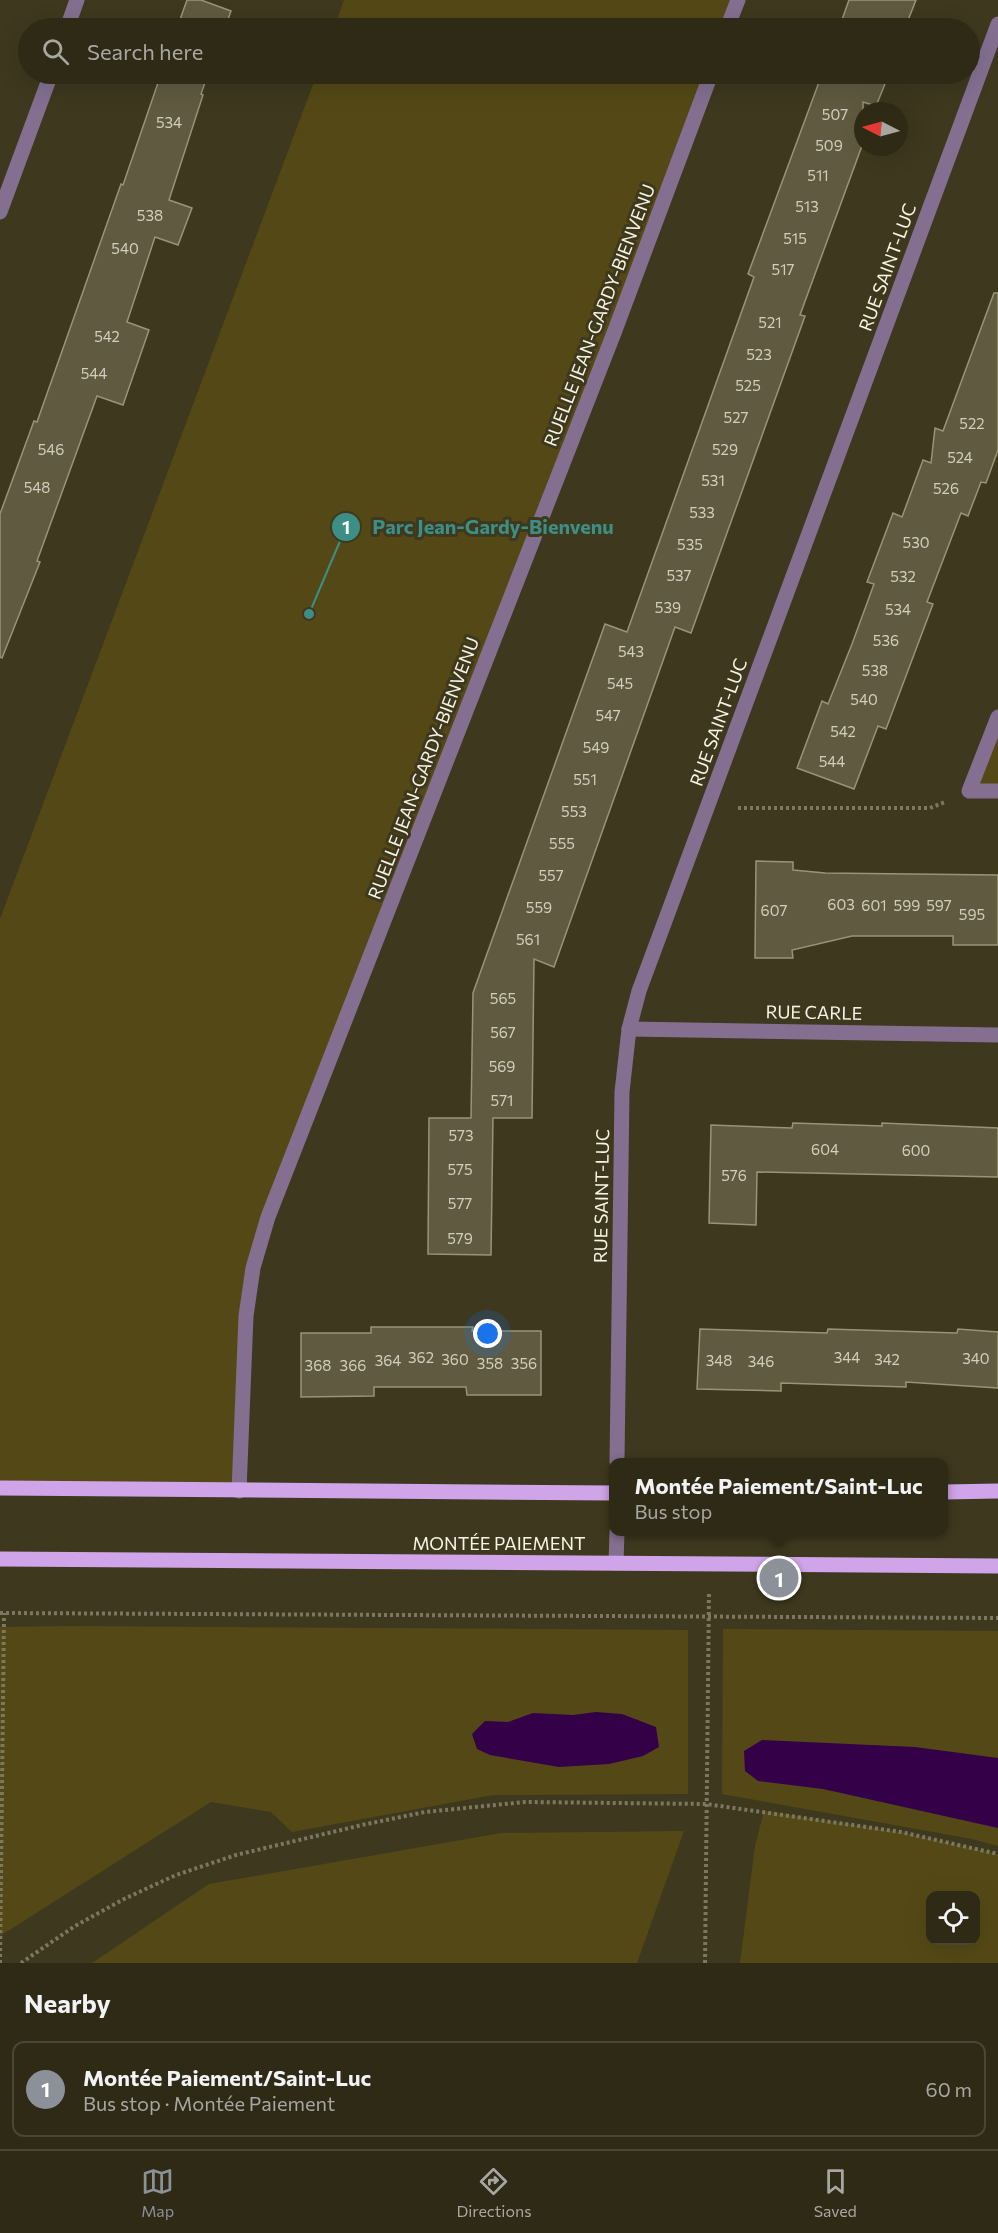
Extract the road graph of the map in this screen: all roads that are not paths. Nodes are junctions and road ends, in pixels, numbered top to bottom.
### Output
1 (78, 0) edge
2 (738, 0) edge
3 (71, 18) edge
4 (731, 18) edge
5 (998, 24) edge
6 (980, 72) edge
7 (47, 84) edge
8 (707, 84) edge
9 (976, 84) edge
10 (0, 212) edge
11 (998, 717) edge
12 (998, 791) edge
13 (629, 1029) junction
14 (998, 1035) edge
15 (617, 1458) edge
16 (0, 1488) edge
17 (239, 1491) junction
18 (998, 1491) edge
19 (948, 1492) edge
20 (609, 1493) edge
21 (617, 1536) edge
22 (0, 1559) edge
23 (616, 1563) junction
24 (998, 1566) edge

1 - 3 street
2 - 4 street
5 - 6 street, RUE SAINT-LUC
7 - 10 street
8 - 17 street, RUELLE JEAN-GARDY-BIENVENU
9 - 13 street, RUE SAINT-LUC
11 - 12 street
13 - 14 street, RUE CARLE
13 - 15 street, RUE SAINT-LUC
16 - 17 main road
17 - 20 main road
18 - 19 main road
21 - 23 street
22 - 23 main road, MONTÉE PAIEMENT
23 - 24 main road, MONTÉE PAIEMENT

